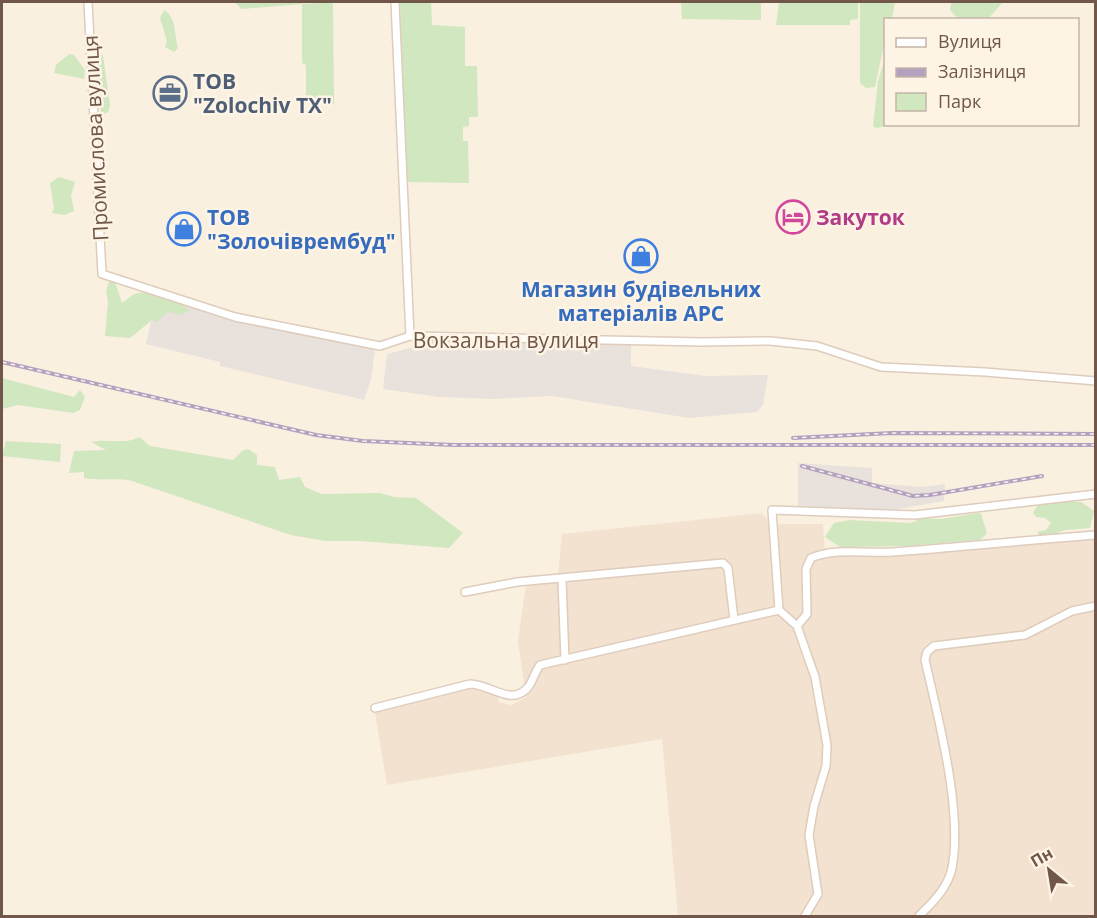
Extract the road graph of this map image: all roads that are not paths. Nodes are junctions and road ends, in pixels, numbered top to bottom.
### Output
1 (88, 2) edge
2 (395, 2) edge
3 (102, 274) joint
4 (410, 336) junction
5 (1095, 381) edge
6 (1095, 494) edge
7 (1095, 535) edge
8 (562, 579) junction
9 (465, 592) dead end
10 (1095, 606) edge
11 (779, 610) junction
12 (734, 620) junction
13 (797, 626) junction
14 (565, 660) junction
15 (375, 708) dead end
16 (805, 916) edge
17 (919, 916) edge

1 - 3 street, Промислова вулиця
2 - 4 street
3 - 4 street, Вокзальна вулиця
4 - 5 street, Вокзальна вулиця
6 - 11 street
7 - 13 street
8 - 9 street
8 - 12 street
8 - 14 street
10 - 17 street
11 - 12 street
11 - 13 street
12 - 14 street
13 - 16 street
14 - 15 street

